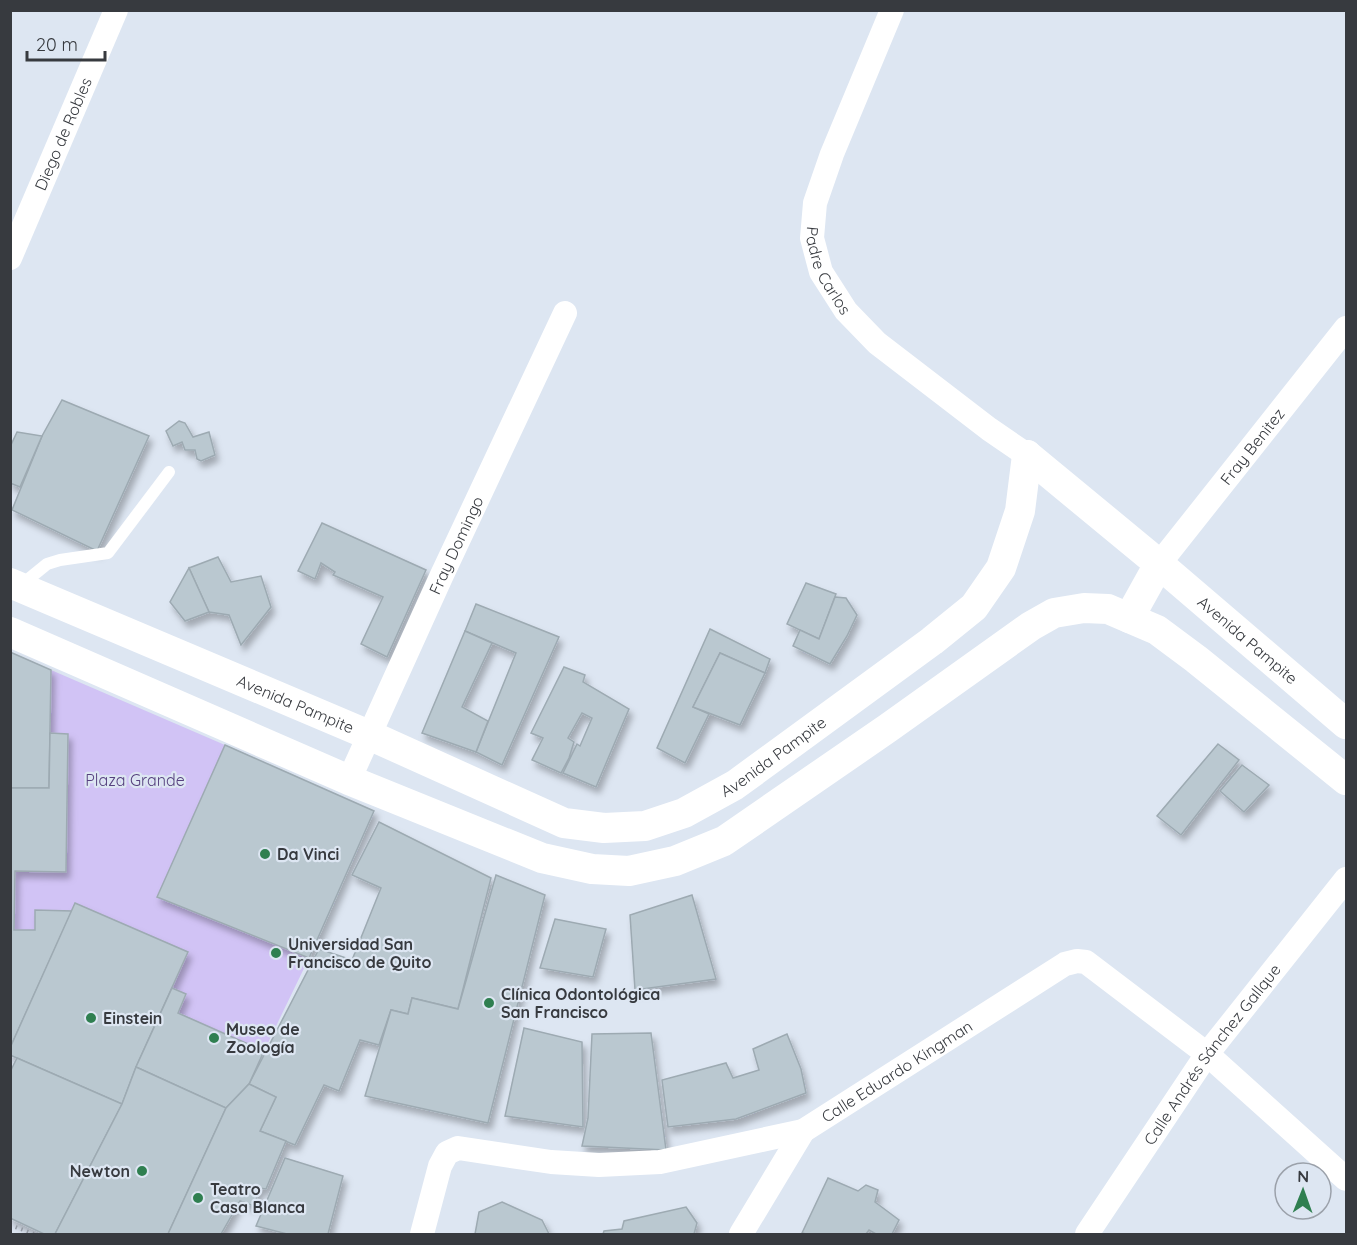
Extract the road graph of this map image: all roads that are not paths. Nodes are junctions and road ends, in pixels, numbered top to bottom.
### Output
1 (116, 10) edge
2 (892, 10) edge
3 (10, 258) edge
4 (565, 313) dead end
5 (1347, 328) edge
6 (1027, 455) junction
7 (169, 472) dead end
8 (1159, 564) junction
9 (15, 585) edge
10 (1129, 618) junction
11 (10, 633) edge
12 (932, 641) junction
13 (961, 676) junction
14 (1347, 724) edge
15 (369, 735) junction
16 (349, 780) junction
17 (1347, 780) edge
18 (1347, 879) edge
19 (1207, 1054) junction
20 (803, 1131) junction
21 (1347, 1179) edge
22 (422, 1234) edge
23 (741, 1234) edge
24 (1087, 1234) edge

1 - 3 street, Diego de Robles
2 - 6 street, Padre Carlos
4 - 15 street, Fray Domingo
5 - 8 street, Fray Benitez
6 - 8 street, Avenida Pampite
6 - 12 street, Avenida Pampite
7 - 9 lane
8 - 10 street
8 - 14 street, Avenida Pampite
9 - 15 street, Avenida Pampite
10 - 13 street
10 - 17 street
11 - 16 street
12 - 13 street
12 - 15 street, Avenida Pampite
13 - 16 street
15 - 16 street, Fray Domingo
18 - 19 street, Calle Andrés Sánchez Gallque
19 - 20 street, Calle Eduardo Kingman
19 - 21 street, Calle Eduardo Kingman
19 - 24 street, Calle Andrés Sánchez Gallque
20 - 22 street, Calle Eduardo Kingman
20 - 23 street

